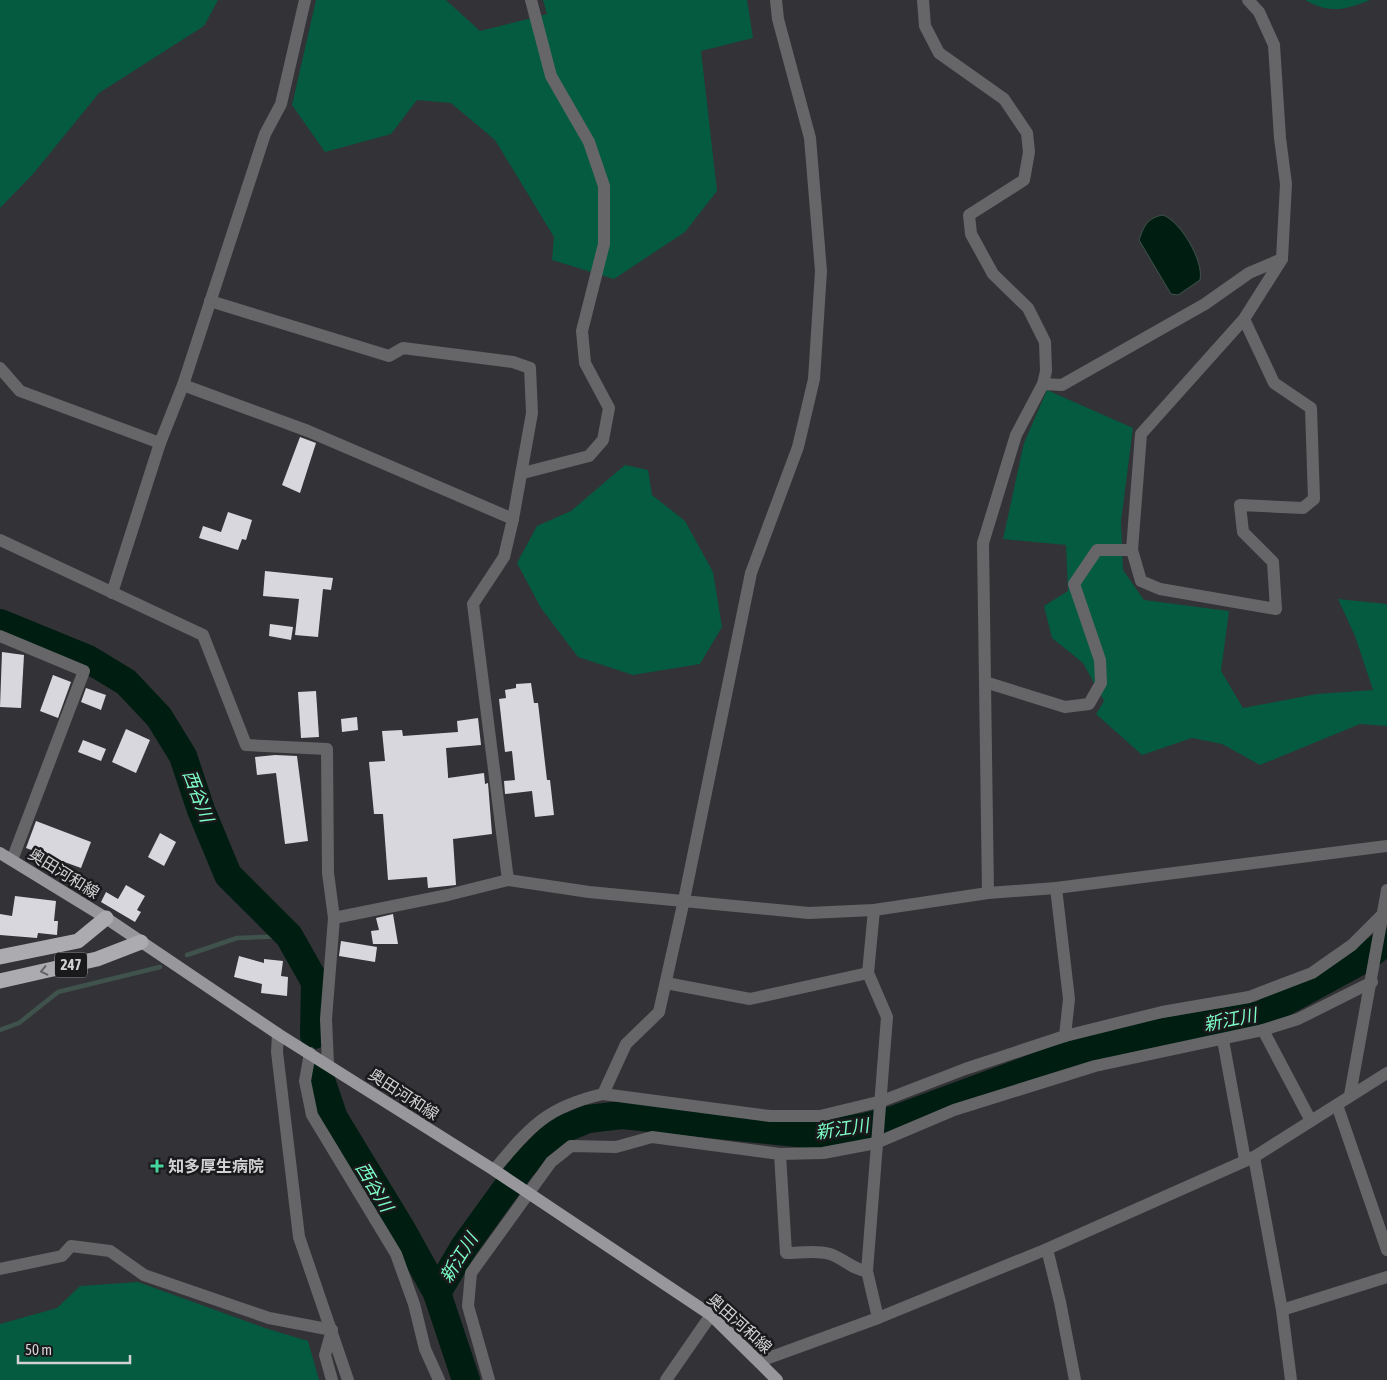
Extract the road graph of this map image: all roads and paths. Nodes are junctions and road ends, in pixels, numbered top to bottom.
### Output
1 (305, 0) edge
2 (531, 0) edge
3 (776, 0) edge
4 (923, 0) edge
5 (1248, 0) edge
6 (1282, 259) junction
7 (210, 301) junction
8 (1244, 319) junction
9 (0, 368) edge
10 (1043, 384) junction
11 (183, 385) junction
12 (160, 443) junction
13 (523, 473) junction
14 (513, 519) junction
15 (0, 540) edge
16 (1132, 550) junction
17 (112, 593) junction
18 (0, 636) edge
19 (985, 682) junction
20 (1387, 846) edge
21 (0, 853) edge
22 (12, 860) junction
23 (508, 880) junction
24 (1056, 888) junction
25 (1387, 890) edge
26 (988, 893) junction
27 (684, 900) junction
28 (874, 910) junction
29 (1382, 915) junction
30 (106, 918) junction
31 (334, 918) junction
32 (141, 942) junction
33 (0, 957) edge
34 (868, 973) junction
35 (0, 981) edge
36 (1372, 982) junction
37 (666, 983) junction
38 (1263, 1030) junction
39 (278, 1034) junction
40 (1064, 1036) junction
41 (1223, 1040) junction
42 (310, 1053) junction
43 (328, 1064) junction
44 (1387, 1073) edge
45 (603, 1094) junction
46 (1350, 1095) junction
47 (881, 1105) junction
48 (1337, 1105) junction
49 (1311, 1121) junction
50 (876, 1143) junction
51 (780, 1154) junction
52 (1250, 1159) junction
53 (494, 1170) junction
54 (529, 1194) junction
55 (1046, 1249) junction
56 (1387, 1250) edge
57 (0, 1269) edge
58 (867, 1271) junction
59 (1387, 1278) edge
60 (1282, 1310) junction
61 (711, 1315) junction
62 (878, 1318) junction
63 (332, 1330) junction
64 (760, 1361) junction
65 (332, 1380) edge
66 (348, 1380) edge
67 (439, 1380) edge
68 (489, 1380) edge
69 (666, 1380) edge
70 (777, 1380) edge
71 (1075, 1380) edge
72 (1291, 1380) edge

1 - 7 street
2 - 13 street
3 - 27 street
4 - 10 street
5 - 6 street
6 - 8 street
6 - 10 street
7 - 11 street
7 - 13 street
8 - 16 street
8 - 16 street
9 - 12 street
10 - 19 street
11 - 12 street
11 - 14 street
12 - 17 street
13 - 14 street
14 - 23 street
15 - 17 street
16 - 19 street
17 - 31 street
18 - 22 street
19 - 26 street
20 - 24 street
21 - 22 main road, 奥田河和線
22 - 30 main road, 奥田河和線
23 - 27 street
23 - 31 street
24 - 26 street
24 - 40 street
25 - 29 street
26 - 28 street
27 - 28 street
27 - 37 street
28 - 34 street
29 - 36 street
29 - 40 street
30 - 32 main road, 奥田河和線
30 - 33 highway, 247
31 - 43 street
32 -> 35 highway, 247
32 - 39 main road, 奥田河和線
34 - 37 street
34 - 47 street
36 - 38 street
36 - 46 street
37 - 45 street
38 - 41 street
38 - 49 street
39 - 42 main road, 奥田河和線
39 - 63 street
40 - 47 street
41 - 50 street
41 - 52 street
42 - 43 main road, 奥田河和線
42 - 67 street
43 - 53 main road, 奥田河和線
44 - 46 street
45 - 47 street
45 - 53 street
46 - 48 street
47 - 50 street
48 - 49 street
48 - 56 street
49 - 52 street
50 - 51 street
50 - 58 street
51 - 54 street
51 - 58 street
52 - 55 street
52 - 60 street
53 - 54 main road, 奥田河和線
54 - 61 main road, 奥田河和線
54 - 68 street
55 - 62 street
55 - 71 street
57 - 63 street
58 - 62 street
59 - 60 street
60 - 72 street
61 - 64 main road, 奥田河和線
61 - 69 street
62 - 64 street
63 - 65 street
63 - 66 street
64 - 70 main road, 奥田河和線

